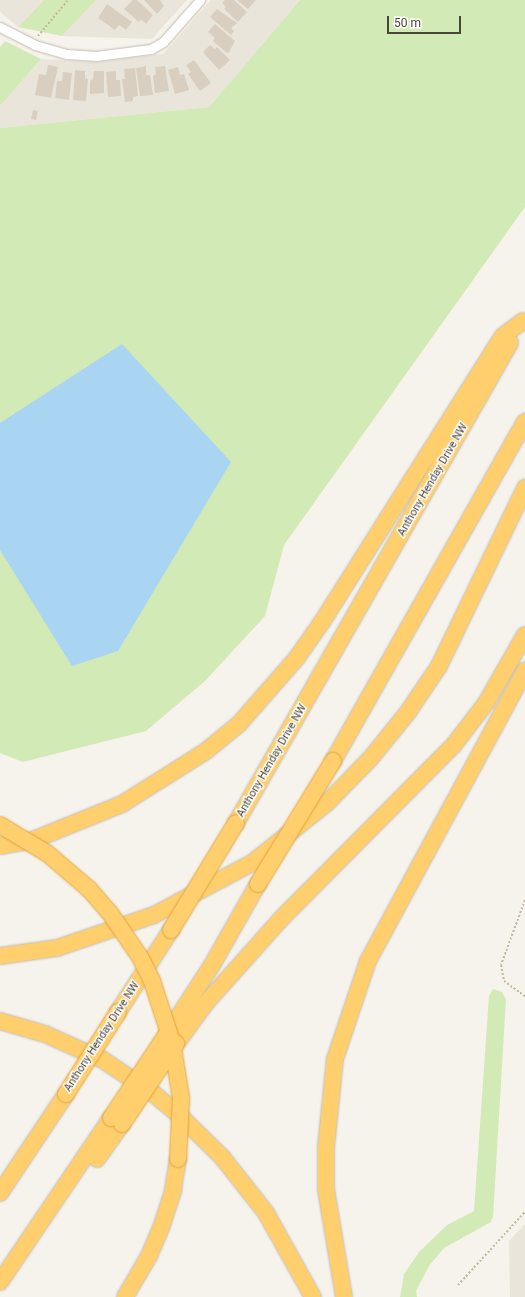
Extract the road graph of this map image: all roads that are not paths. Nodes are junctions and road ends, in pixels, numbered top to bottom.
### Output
1 (200, 0) edge
2 (0, 27) edge
3 (524, 319) edge
4 (525, 421) edge
5 (525, 488) edge
6 (525, 635) edge
7 (525, 671) edge
8 (0, 825) edge
9 (0, 846) edge
10 (0, 956) edge
11 (0, 1021) edge
12 (173, 1037) junction
13 (34, 1143) junction
14 (0, 1184) edge
15 (0, 1193) edge
16 (0, 1282) edge
17 (125, 1297) edge
18 (313, 1297) edge
19 (344, 1297) edge

1 - 2 street
3 - 9 highway
3 - 13 highway, Anthony Henday Drive NW, bridge
4 - 12 highway, bridge
5 - 10 highway
6 - 12 highway
7 - 19 highway
8 - 17 highway, bridge
11 - 18 highway
12 - 16 highway, bridge
13 - 14 highway
13 - 15 highway, Anthony Henday Drive NW

